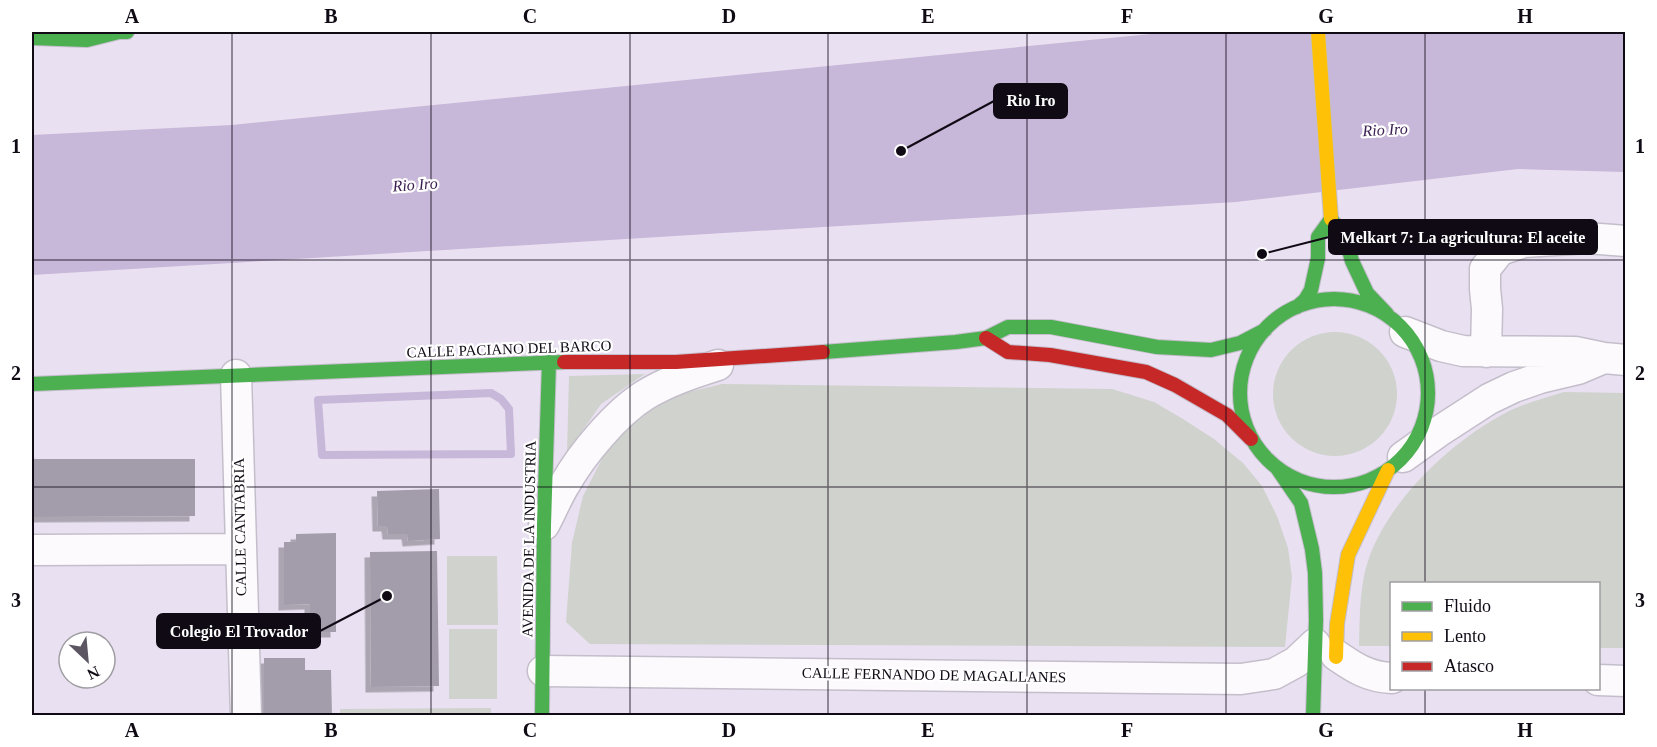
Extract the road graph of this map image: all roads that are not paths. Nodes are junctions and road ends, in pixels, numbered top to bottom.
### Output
1 (118, 32) edge
2 (127, 32) edge
3 (1318, 32) edge
4 (32, 38) edge
5 (1331, 219) junction
6 (1626, 241) edge
7 (1297, 307) junction
8 (1398, 325) junction
9 (1265, 330) junction
10 (986, 338) junction
11 (1486, 352) junction
12 (746, 357) junction
13 (1615, 359) edge
14 (549, 362) junction
15 (236, 375) junction
16 (32, 384) edge
17 (1251, 439) junction
18 (1395, 464) junction
19 (1277, 468) junction
20 (544, 525) junction
21 (240, 549) junction
22 (32, 550) edge
23 (1329, 658) junction
24 (543, 670) junction
25 (1390, 678) edge
26 (1600, 680) edge
27 (1626, 681) edge
28 (246, 716) edge
29 (542, 716) edge
30 (1313, 716) edge

1 - 2 street
1 - 4 street
3 - 5 street
5 - 7 street
5 - 8 street
6 - 11 street
7 - 8 street
7 - 9 street
8 - 11 street
8 - 18 street
9 - 10 street, CALLE PACIANO DEL BARCO
9 - 17 street
10 - 12 street, CALLE PACIANO DEL BARCO
10 - 17 street
11 - 13 street
12 - 14 street, CALLE PACIANO DEL BARCO
12 - 20 street
13 - 18 street
14 - 15 street, CALLE PACIANO DEL BARCO
14 - 20 street, AVENIDA DE LA INDUSTRIA
15 - 16 street, CALLE PACIANO DEL BARCO
15 - 21 street, CALLE CANTABRIA
17 - 19 street
18 - 19 street
18 - 23 street
19 - 23 street
20 - 24 street, AVENIDA DE LA INDUSTRIA
21 - 22 street
21 - 28 street, CALLE CANTABRIA
23 - 24 street, CALLE FERNANDO DE MAGALLANES
23 - 25 street
23 - 30 street
24 - 29 street, AVENIDA DE LA INDUSTRIA
26 - 27 street

